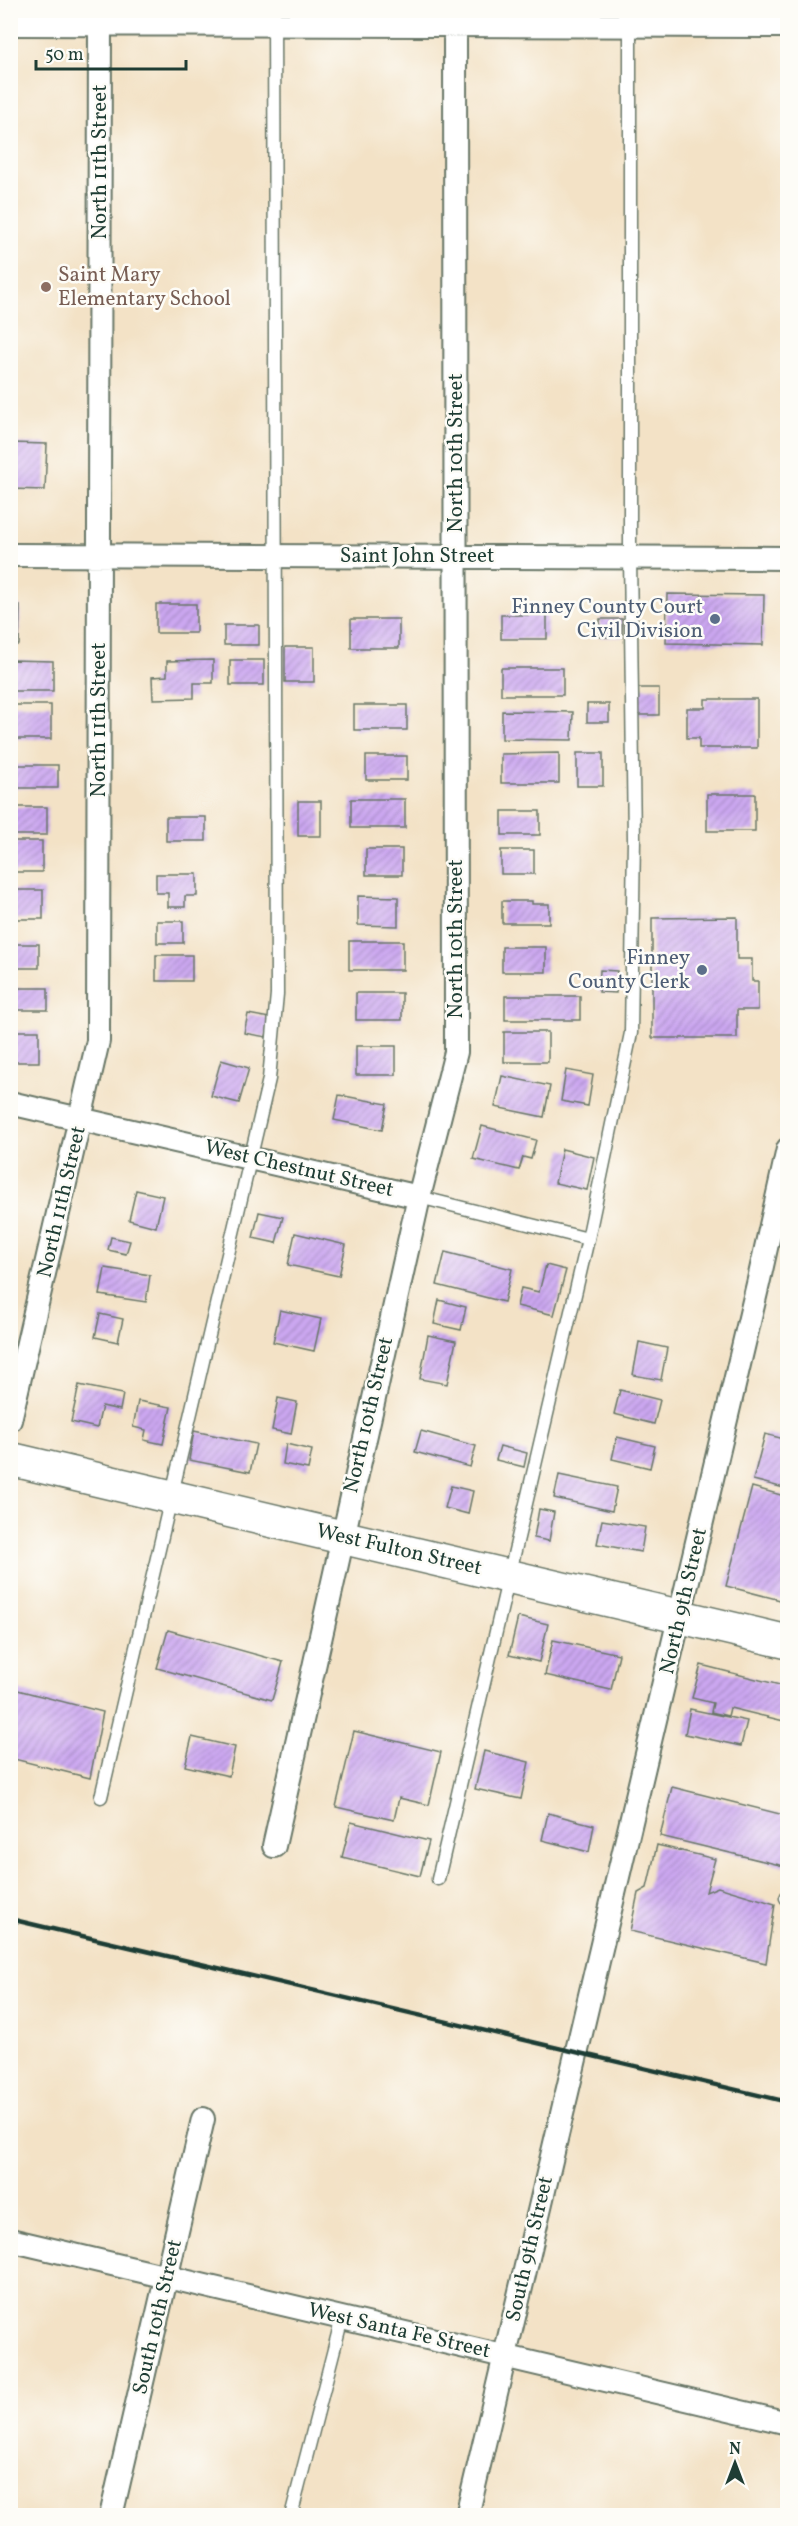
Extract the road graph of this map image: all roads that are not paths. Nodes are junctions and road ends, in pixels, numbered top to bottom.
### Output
1 (100, 17) edge
2 (274, 17) edge
3 (456, 18) edge
4 (630, 18) edge
5 (10, 24) edge
6 (788, 26) edge
7 (10, 555) edge
8 (100, 555) junction
9 (276, 555) junction
10 (456, 556) junction
11 (630, 557) junction
12 (788, 558) edge
13 (10, 1103) edge
14 (81, 1118) junction
15 (788, 1149) edge
16 (249, 1157) junction
17 (418, 1197) junction
18 (588, 1239) junction
19 (10, 1419) edge
20 (10, 1459) edge
21 (170, 1496) junction
22 (342, 1537) junction
23 (508, 1576) junction
24 (680, 1616) junction
25 (788, 1642) edge
26 (101, 1797) dead end
27 (274, 1846) dead end
28 (438, 1879) dead end
29 (576, 2052) joint
30 (203, 2119) dead end
31 (10, 2240) edge
32 (168, 2277) junction
33 (342, 2318) junction
34 (505, 2356) junction
35 (788, 2423) edge
36 (111, 2516) edge
37 (291, 2516) edge
38 (467, 2516) edge

1 - 2 street
1 - 5 street
1 - 8 street, North 11th Street
2 - 3 street
2 - 9 lane
3 - 4 street
3 - 10 street, North 10th Street
4 - 6 street
4 - 11 lane
7 - 8 street, Saint John Street
8 - 9 street, Saint John Street
8 - 14 street, North 11th Street
9 - 10 street, Saint John Street
9 - 16 lane
10 - 11 street, Saint John Street
10 - 17 street, North 10th Street
11 - 12 street, Saint John Street
11 - 18 lane
13 - 14 street, West Chestnut Street
14 - 16 street, West Chestnut Street
14 - 19 street, North 11th Street
15 - 24 street, North 9th Street
16 - 17 street, West Chestnut Street
16 - 21 lane
17 - 18 lane, West Chestnut Street
17 - 22 street, North 10th Street
18 - 23 lane
20 - 21 street, West Fulton Street
21 - 22 street, West Fulton Street
21 - 26 lane
22 - 23 street, West Fulton Street
22 - 27 street, North 10th Street
23 - 24 street, West Fulton Street
23 - 28 lane
24 - 25 street, West Fulton Street
24 - 29 street, North 9th Street
29 - 34 street, South 9th Street
30 - 32 street, South 10th Street
31 - 32 street, West Santa Fe Street
32 - 33 street, West Santa Fe Street
32 - 36 street, South 10th Street
33 - 34 street, West Santa Fe Street
33 - 37 lane
34 - 35 street, West Santa Fe Street
34 - 38 street, South 9th Street

